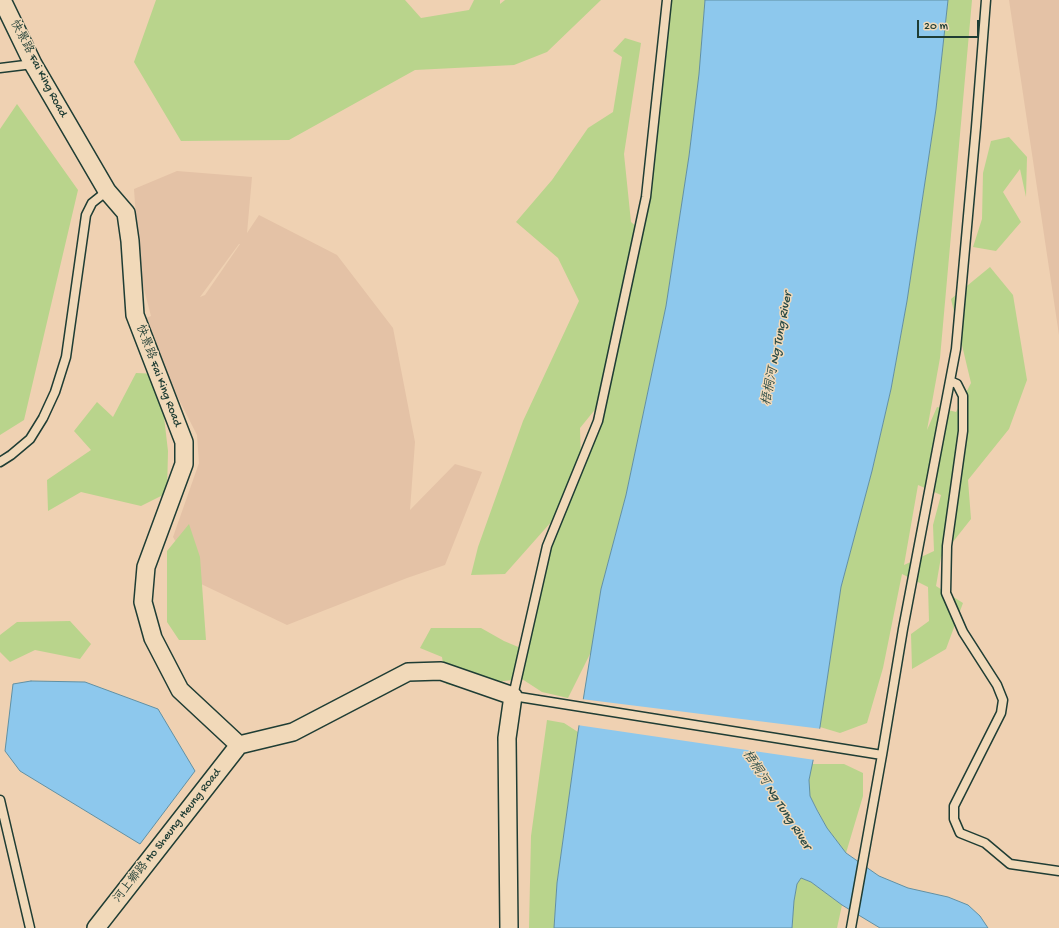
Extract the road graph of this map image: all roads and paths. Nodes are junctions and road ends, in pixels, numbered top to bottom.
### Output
1 (2, 0) edge
2 (667, 0) edge
3 (986, 0) edge
4 (33, 64) junction
5 (0, 68) edge
6 (106, 191) junction
7 (950, 381) junction
8 (0, 462) edge
9 (513, 696) junction
10 (239, 745) junction
11 (882, 755) junction
12 (0, 800) edge
13 (1059, 871) edge
14 (30, 928) edge
15 (96, 928) edge
16 (509, 928) edge
17 (851, 928) edge

1 - 4 street, 快景路 Fai King Road
2 - 9 lane
3 - 7 lane
4 - 5 lane
4 - 6 street, 快景路 Fai King Road
6 - 8 lane
6 - 10 street, 快景路 Fai King Road
7 - 11 lane
7 - 13 lane
9 - 10 street
9 - 11 lane
9 - 16 street
10 - 15 street, 河上鄉路 Ho Sheung Heung Road
11 - 17 lane
12 - 14 lane

